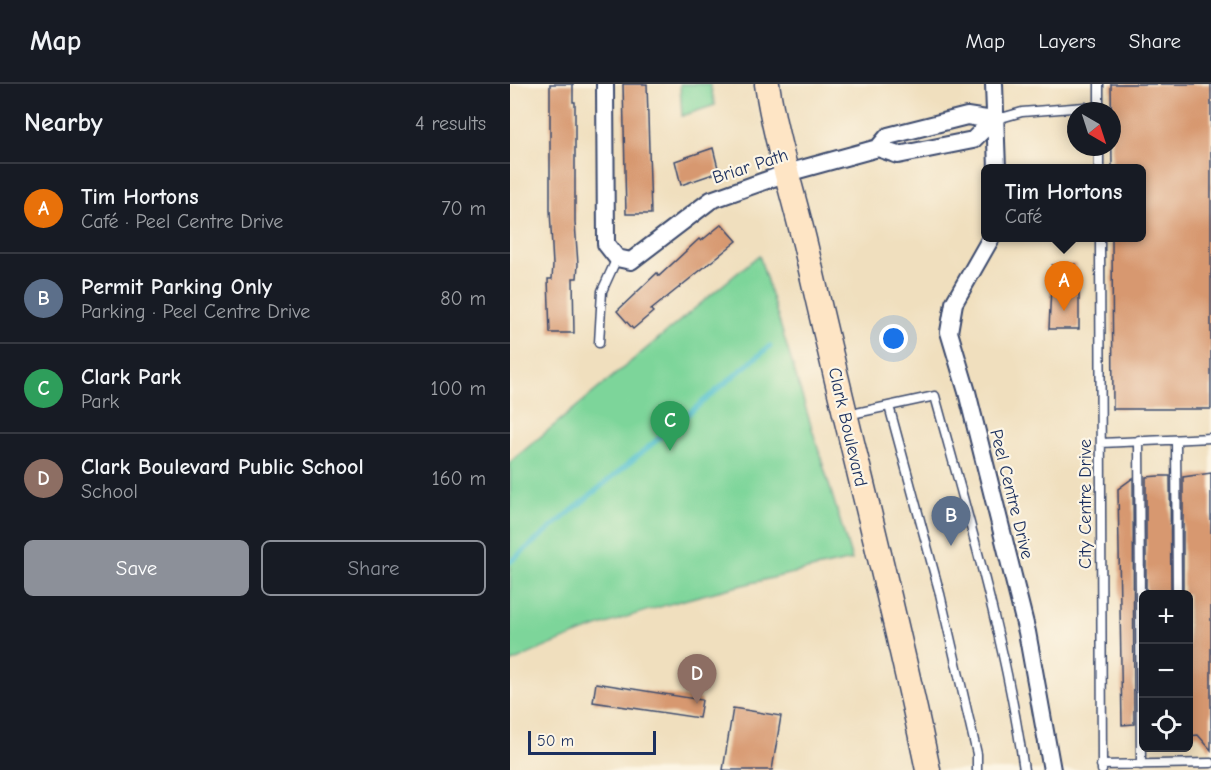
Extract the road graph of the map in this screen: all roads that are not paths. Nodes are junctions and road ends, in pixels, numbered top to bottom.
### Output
1 (605, 84) edge
2 (767, 84) edge
3 (994, 84) edge
4 (1099, 84) edge
5 (1099, 102) edge
6 (1067, 108) edge
7 (993, 120) junction
8 (878, 148) junction
9 (997, 164) edge
10 (787, 173) junction
11 (988, 242) edge
12 (1100, 242) edge
13 (616, 258) junction
14 (599, 343) dead end
15 (890, 406) junction
16 (847, 415) junction
17 (1211, 438) edge
18 (1139, 440) junction
19 (1176, 440) junction
20 (1101, 443) junction
21 (1177, 590) edge
22 (1142, 698) edge
23 (1141, 752) edge
24 (1211, 763) edge
25 (1141, 765) junction
26 (1102, 768) edge
27 (928, 770) edge
28 (977, 770) edge
29 (1024, 770) edge
30 (1052, 770) edge

1 - 13 street
2 - 10 street, Clark Boulevard
3 - 7 street
4 - 5 lane
6 - 7 lane
7 - 8 street, Briar Path
7 - 8 street, Briar Path
7 - 9 street
8 - 10 street, Briar Path
10 - 13 street, Briar Path
10 - 16 street, Clark Boulevard
11 - 30 street, Peel Centre Drive
12 - 20 lane, City Centre Drive
13 - 14 lane
15 - 16 lane
15 - 28 lane
15 - 29 lane
16 - 27 street, Clark Boulevard
17 - 19 lane
18 - 19 lane
18 - 20 lane
18 - 22 lane
19 - 21 lane
20 - 26 lane, City Centre Drive
23 - 25 lane
24 - 25 lane
25 - 26 lane

